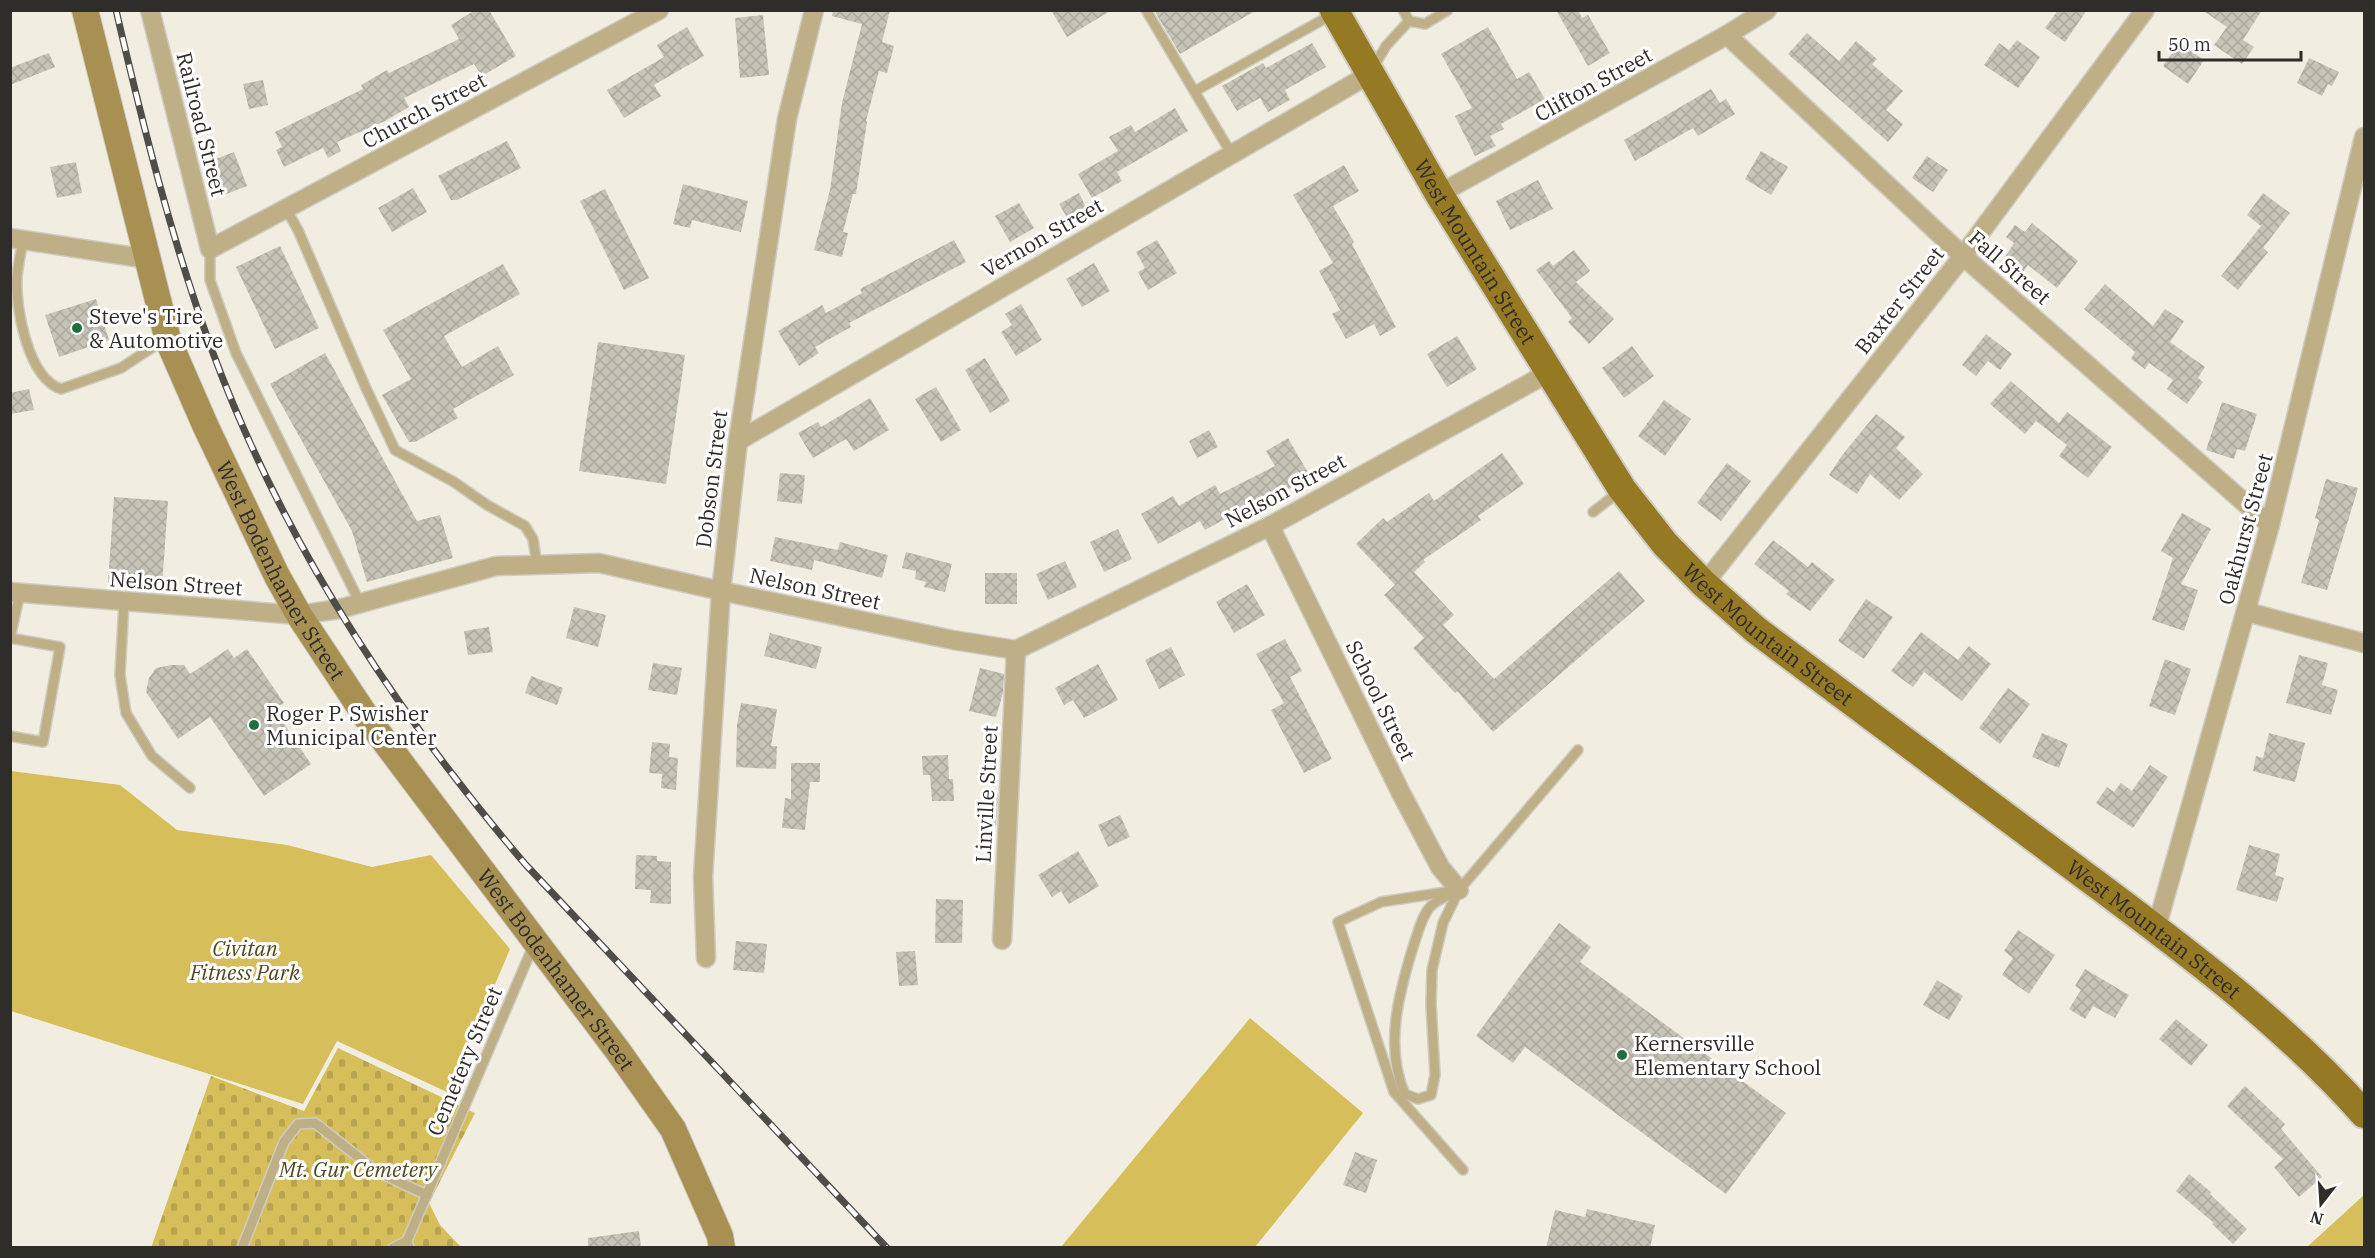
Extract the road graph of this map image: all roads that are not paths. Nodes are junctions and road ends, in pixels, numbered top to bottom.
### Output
1 (85, 10) edge
2 (150, 10) edge
3 (659, 10) edge
4 (814, 10) edge
5 (1146, 10) edge
6 (1403, 10) edge
7 (1448, 10) edge
8 (1767, 10) edge
9 (2145, 10) edge
10 (1334, 12) edge
11 (1409, 21) junction
12 (1727, 35) junction
13 (1370, 74) junction
14 (1195, 92) junction
15 (2364, 137) edge
16 (1231, 153) junction
17 (1439, 194) junction
18 (286, 209) junction
19 (17, 239) edge
20 (210, 249) junction
21 (1963, 256) junction
22 (148, 259) junction
23 (168, 340) junction
24 (1550, 372) junction
25 (738, 441) junction
26 (1622, 489) junction
27 (1593, 512) dead end
28 (2271, 525) junction
29 (1270, 526) junction
30 (537, 564) junction
31 (1704, 584) junction
32 (721, 591) junction
33 (15, 593) edge
34 (124, 602) junction
35 (360, 603) junction
36 (2247, 612) junction
37 (299, 615) junction
38 (10, 638) edge
39 (2364, 643) edge
40 (1016, 650) junction
41 (10, 736) edge
42 (1578, 750) dead end
43 (190, 788) dead end
44 (1459, 890) junction
45 (2157, 929) junction
46 (1002, 940) dead end
47 (534, 942) junction
48 (706, 958) dead end
49 (2364, 1114) edge
50 (1463, 1170) dead end
51 (427, 1195) junction
52 (408, 1244) edge
53 (242, 1248) edge
54 (393, 1248) edge
55 (722, 1248) edge

1 - 22 main road, West Bodenhamer Street
2 - 20 street, Railroad Street
3 - 18 street, Church Street
4 - 25 street, Dobson Street
5 - 14 lane
6 - 11 lane
7 - 11 lane
8 - 12 street, Clifton Street
9 - 21 street, Baxter Street
10 - 13 main road, West Mountain Street
10 - 14 lane
11 - 13 lane
12 - 17 street, Clifton Street
12 - 21 street, Fall Street
13 - 16 street, Vernon Street
13 - 17 main road, West Mountain Street
14 - 16 lane
15 - 28 street, Oakhurst Street
16 - 25 street, Vernon Street
17 - 24 main road, West Mountain Street
18 - 20 street, Church Street
18 - 30 lane
19 - 22 street
19 - 23 lane
20 - 35 lane
21 - 28 street, Fall Street
21 - 31 street, Baxter Street
22 - 23 main road, West Bodenhamer Street
23 - 37 main road, West Bodenhamer Street
24 - 26 main road, West Mountain Street
24 - 29 street, Nelson Street
25 - 32 street, Dobson Street
26 - 27 lane
26 - 31 main road, West Mountain Street
28 - 36 street, Oakhurst Street
29 - 40 street, Nelson Street
29 - 44 street, School Street
30 - 32 street, Nelson Street
30 - 35 street, Nelson Street
31 - 45 main road, West Mountain Street
32 - 40 street, Nelson Street
32 - 48 street, Dobson Street
33 - 34 street, Nelson Street
33 - 38 lane
34 - 37 street, Nelson Street
34 - 43 lane
35 - 37 street, Nelson Street
36 - 39 street
36 - 45 street, Oakhurst Street
37 - 47 main road, West Bodenhamer Street
38 - 41 lane
40 - 46 street, Linville Street
42 - 44 lane
44 - 44 lane
44 - 50 lane
45 - 49 main road, West Mountain Street
47 - 51 lane, Cemetery Street
47 - 55 main road, West Bodenhamer Street
51 - 52 lane, Cemetery Street
51 - 53 lane
52 - 54 lane

